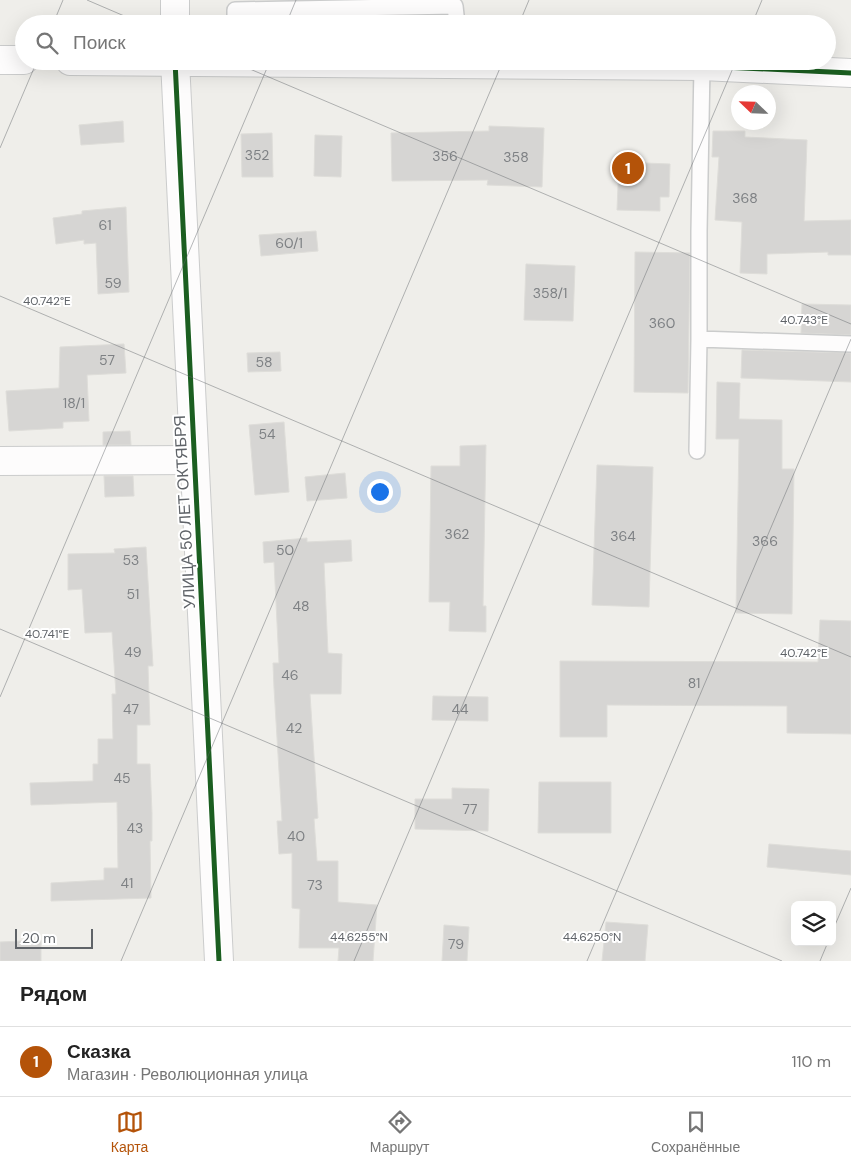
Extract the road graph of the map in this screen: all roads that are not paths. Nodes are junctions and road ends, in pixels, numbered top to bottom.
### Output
1 (175, 0) edge
2 (455, 3) edge
3 (175, 15) edge
4 (235, 15) edge
5 (0, 60) edge
6 (15, 60) edge
7 (175, 70) edge
8 (702, 70) edge
9 (787, 70) edge
10 (851, 73) edge
11 (699, 339) junction
12 (851, 344) edge
13 (697, 451) dead end
14 (194, 460) junction
15 (0, 461) edge
16 (219, 961) edge

1 - 3 street
2 - 4 lane
5 - 6 street
7 - 14 street, УЛИЦА 50 ЛЕТ ОКТЯБРЯ
8 - 11 lane
9 - 10 street
11 - 12 lane
11 - 13 lane
14 - 15 street
14 - 16 street, УЛИЦА 50 ЛЕТ ОКТЯБРЯ

